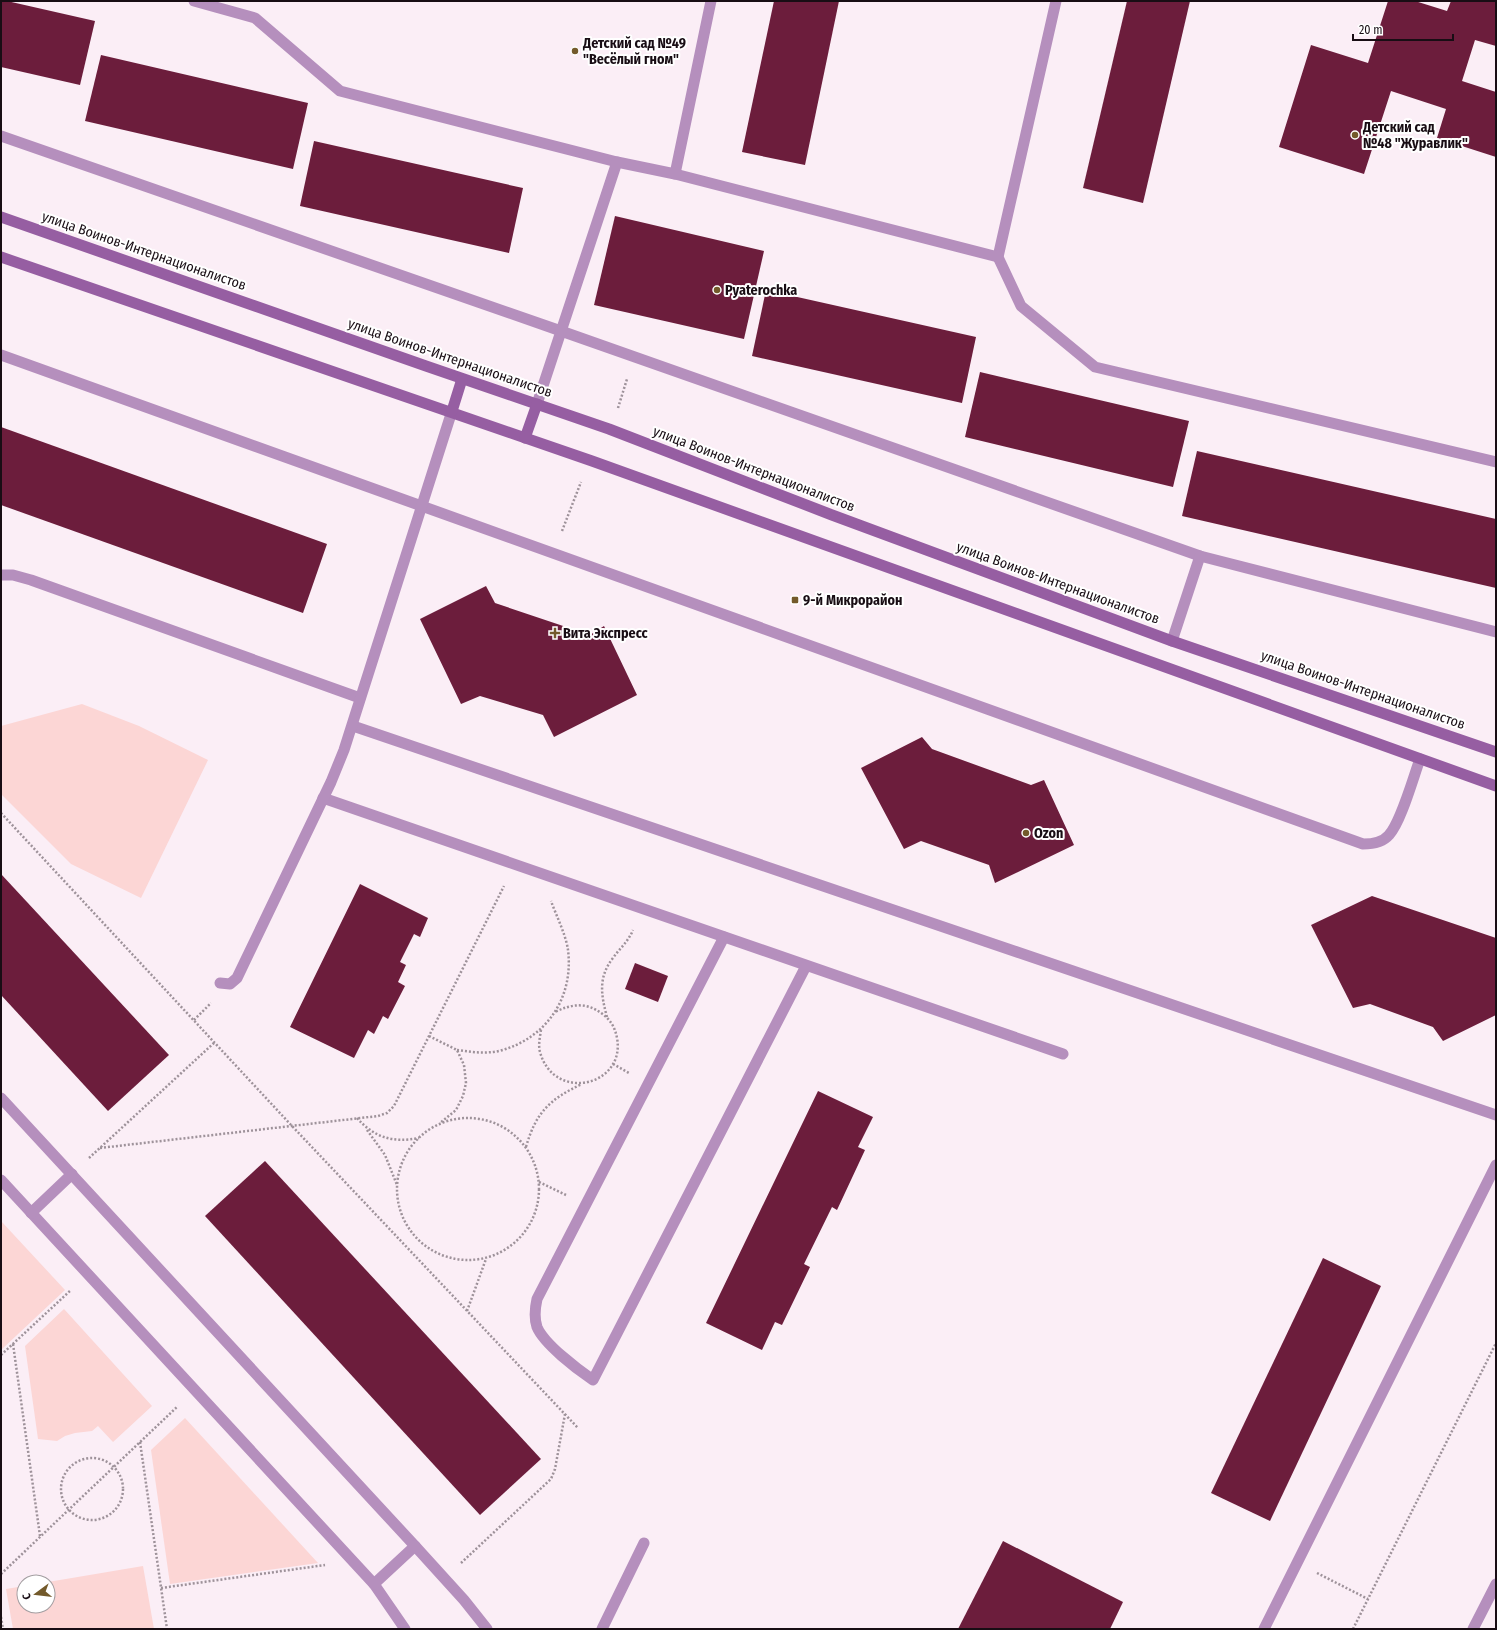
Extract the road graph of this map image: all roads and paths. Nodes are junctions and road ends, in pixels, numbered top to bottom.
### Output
1 (194, 1) edge
2 (711, 1) edge
3 (1056, 1) edge
4 (1, 136) edge
5 (617, 162) junction
6 (675, 174) junction
7 (1, 217) edge
8 (1, 257) edge
9 (998, 257) junction
10 (561, 331) junction
11 (1, 355) edge
12 (634, 357) junction
13 (462, 379) junction
14 (537, 404) junction
15 (452, 411) junction
16 (617, 412) dead end
17 (525, 438) junction
18 (1496, 462) edge
19 (581, 481) dead end
20 (422, 506) junction
21 (554, 553) junction
22 (1200, 556) junction
23 (1, 575) edge
24 (1496, 632) edge
25 (1172, 641) junction
26 (360, 698) junction
27 (353, 726) junction
28 (1496, 752) edge
29 (1420, 759) junction
30 (1496, 786) edge
31 (323, 798) junction
32 (1, 813) edge
33 (514, 866) junction
34 (540, 874) junction
35 (641, 909) junction
36 (724, 937) junction
37 (806, 966) junction
38 (220, 983) dead end
39 (555, 1012) junction
40 (608, 1018) junction
41 (541, 1030) junction
42 (429, 1036) junction
43 (215, 1042) junction
44 (457, 1050) junction
45 (1063, 1054) dead end
46 (583, 1084) junction
47 (1, 1098) edge
48 (1496, 1115) edge
49 (357, 1118) junction
50 (438, 1125) junction
51 (292, 1126) junction
52 (366, 1128) junction
53 (419, 1138) junction
54 (100, 1148) junction
55 (526, 1148) junction
56 (1496, 1165) edge
57 (72, 1174) junction
58 (1, 1180) edge
59 (539, 1182) junction
60 (398, 1185) junction
61 (586, 1205) junction
62 (31, 1213) junction
63 (486, 1258) junction
64 (88, 1275) junction
65 (467, 1311) junction
66 (1496, 1343) edge
67 (12, 1344) junction
68 (1, 1355) edge
69 (195, 1390) junction
70 (565, 1414) junction
71 (578, 1428) dead end
72 (140, 1442) junction
73 (114, 1467) junction
74 (68, 1510) junction
75 (40, 1537) junction
76 (644, 1543) dead end
77 (415, 1546) junction
78 (352, 1561) junction
79 (1297, 1563) junction
80 (1, 1574) edge
81 (444, 1578) junction
82 (374, 1584) junction
83 (1496, 1584) edge
84 (161, 1588) junction
85 (1368, 1599) junction
86 (1, 1617) edge
87 (3, 1629) edge
88 (167, 1629) edge
89 (405, 1629) edge
90 (487, 1629) edge
91 (602, 1629) edge
92 (1264, 1629) edge
93 (1353, 1629) edge
94 (1473, 1629) edge

1 - 5 street
2 - 6 street
3 - 9 street
4 - 10 street
5 - 6 street
5 - 10 street
6 - 9 street
7 - 13 main road, улица Воинов-Интернационалистов
8 - 15 main road
9 - 18 street
10 - 12 street
10 - 14 street
11 - 20 street
12 - 16 path
12 - 22 street
13 - 14 main road, улица Воинов-Интернационалистов
13 - 15 main road
14 - 17 main road
14 - 25 main road, улица Воинов-Интернационалистов
15 - 17 main road
15 - 20 street
17 - 29 main road
19 - 21 path
20 - 21 street
20 - 26 street
21 - 29 street
22 - 24 street
22 - 25 street
23 - 26 street
25 - 28 main road, улица Воинов-Интернационалистов
26 - 27 street
27 - 31 street
27 - 48 street
29 - 30 main road
31 - 33 street
31 - 38 street
32 - 43 path
33 - 34 street
33 - 42 path
34 - 35 street
34 - 39 path
35 - 36 street
35 - 40 path
36 - 37 street
36 - 61 street
37 - 45 street
37 - 61 street
39 - 40 path
39 - 41 path
40 - 46 path
41 - 44 path
41 - 46 path
42 - 44 path
42 - 49 path
43 - 51 path
43 - 54 path
44 - 50 path
46 - 55 path
47 - 57 street
49 - 51 path
49 - 52 path
50 - 53 path
50 - 55 path
51 - 54 path
51 - 65 path
52 - 53 path
52 - 60 path
53 - 60 path
54 - 57 path
55 - 59 path
56 - 79 street
57 - 62 street
57 - 77 street
58 - 62 street
59 - 61 path
59 - 63 path
60 - 63 path
62 - 64 street
63 - 65 path
64 - 67 path
64 - 69 street
65 - 70 path
66 - 85 path
67 - 68 path
67 - 75 path
69 - 72 path
69 - 78 street
70 - 71 path
70 - 81 path
72 - 73 path
72 - 84 path
73 - 74 path
73 - 74 path
73 - 74 path
74 - 75 path
75 - 80 path
76 - 91 street
77 - 81 street
77 - 82 street
78 - 82 street
78 - 84 path
79 - 85 path
79 - 92 street
81 - 90 street
82 - 89 street
83 - 94 street
84 - 88 path
85 - 93 path
86 - 87 path

